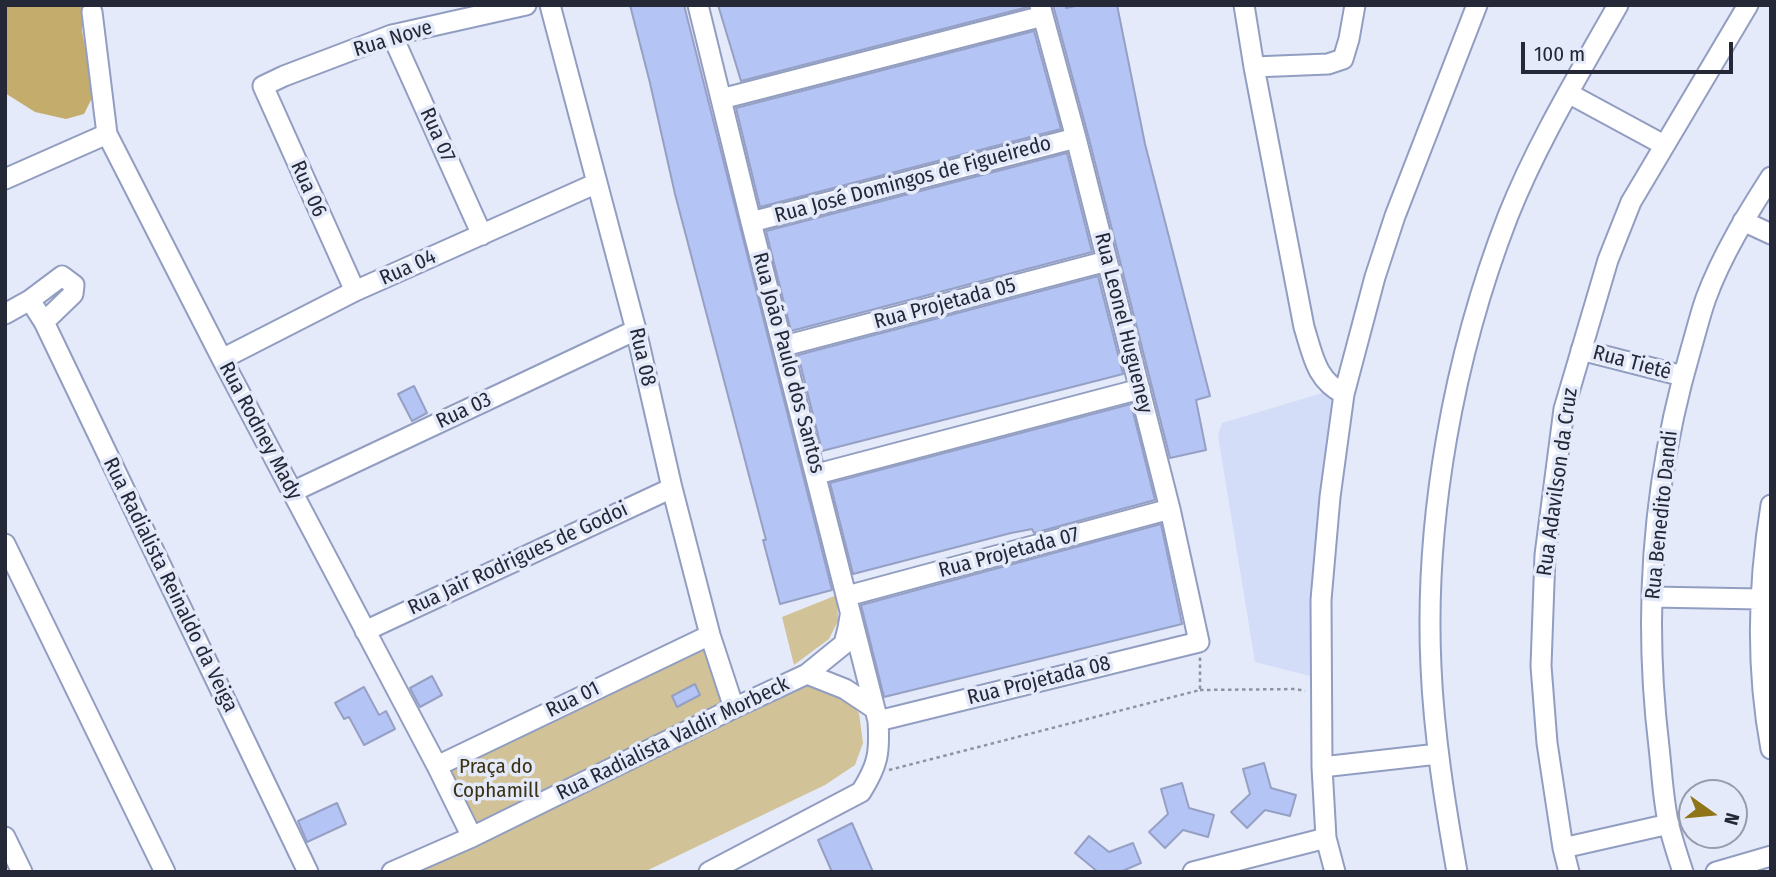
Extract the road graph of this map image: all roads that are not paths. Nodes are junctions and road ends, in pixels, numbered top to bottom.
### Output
1 (526, 5) edge
2 (550, 5) edge
3 (698, 5) edge
4 (1244, 5) edge
5 (1355, 5) edge
6 (1478, 5) edge
7 (1618, 5) edge
8 (1748, 5) edge
9 (1041, 10) edge
10 (92, 12) dead end
11 (392, 35) junction
12 (1254, 67) junction
13 (263, 86) joint
14 (1568, 93) junction
15 (721, 99) junction
16 (107, 134) junction
17 (1076, 138) junction
18 (1664, 145) junction
19 (1771, 177) edge
20 (5, 179) edge
21 (597, 183) junction
22 (1742, 221) junction
23 (751, 222) junction
24 (1771, 234) edge
25 (482, 235) junction
26 (1107, 261) junction
27 (355, 291) junction
28 (30, 300) junction
29 (5, 314) edge
30 (44, 322) junction
31 (636, 330) junction
32 (784, 346) junction
33 (1581, 350) junction
34 (222, 359) junction
35 (1683, 376) junction
36 (1140, 389) junction
37 (1345, 394) junction
38 (817, 474) junction
39 (671, 488) junction
40 (292, 492) junction
41 (1771, 505) edge
42 (1170, 509) junction
43 (5, 544) edge
44 (1652, 597) junction
45 (1760, 599) junction
46 (849, 602) junction
47 (365, 631) junction
48 (710, 635) junction
49 (1199, 642) joint
50 (807, 674) junction
51 (1766, 678) edge
52 (734, 708) junction
53 (877, 715) junction
54 (1771, 749) edge
55 (1438, 754) junction
56 (437, 766) junction
57 (1322, 767) junction
58 (1669, 824) junction
59 (471, 836) junction
60 (5, 837) edge
61 (1326, 838) junction
62 (1563, 848) junction
63 (1771, 856) edge
64 (22, 872) edge
65 (165, 872) edge
66 (308, 872) edge
67 (392, 872) edge
68 (709, 872) edge
69 (1193, 872) edge
70 (1335, 872) edge
71 (1457, 872) edge
72 (1569, 872) edge
73 (1683, 872) edge
74 (1716, 872) edge

1 - 11 street, Rua Nove
2 - 21 street, Rua 08
3 - 15 street, Rua João Paulo dos Santos
4 - 12 street
5 - 12 street
6 - 37 street
7 - 14 street
8 - 18 street, Rua Adavilson da Cruz
9 - 15 street
9 - 17 street, Rua Leonel Hugueney
10 - 16 street, Rua Rodney Mady
11 - 13 street, Rua Nove
11 - 25 street, Rua 07
12 - 37 street
13 - 27 street, Rua 06
14 - 18 street
14 - 55 street
15 - 23 street, Rua João Paulo dos Santos
16 - 20 street
16 - 34 street, Rua Rodney Mady
17 - 23 street, Rua José Domingos de Figueiredo
17 - 26 street, Rua Leonel Hugueney
18 - 33 street, Rua Adavilson da Cruz
19 - 22 street, Rua Benedito Dandi
21 - 25 street, Rua 04
21 - 31 street, Rua 08
22 - 24 street
22 - 35 street, Rua Benedito Dandi
23 - 32 street, Rua João Paulo dos Santos
25 - 27 street, Rua 04
26 - 32 street, Rua Projetada 05
26 - 36 street, Rua Leonel Hugueney
27 - 34 street, Rua 04
28 - 29 street
28 - 30 street, Rua Radialista Reinaldo da Veiga
28 - 30 street
30 - 66 street, Rua Radialista Reinaldo da Veiga
31 - 39 street, Rua 08
31 - 40 street, Rua 03
32 - 38 street, Rua João Paulo dos Santos
33 - 35 street, Rua Tietê
33 - 62 street, Rua Adavilson da Cruz
34 - 40 street, Rua Rodney Mady
35 - 44 street, Rua Benedito Dandi
36 - 38 street
36 - 42 street, Rua Leonel Hugueney
37 - 57 street
38 - 46 street, Rua João Paulo dos Santos
39 - 47 street, Rua Jair Rodrigues de Godoi
39 - 48 street, Rua 08
40 - 47 street, Rua Rodney Mady
41 - 45 street
42 - 46 street, Rua Projetada 07
42 - 49 street, Rua Leonel Hugueney
43 - 65 street
44 - 45 street
44 - 58 street, Rua Benedito Dandi
45 - 51 street
46 - 50 street
46 - 53 street, Rua João Paulo dos Santos
47 - 56 street, Rua Rodney Mady
48 - 52 street, Rua 08
48 - 56 street, Rua 01
49 - 53 street, Rua Projetada 08
50 - 52 street, Rua Radialista Valdir Morbeck
50 - 53 street, Rua Radialista Valdir Morbeck
51 - 54 street
52 - 59 street, Rua Radialista Valdir Morbeck
53 - 68 street, Rua João Paulo dos Santos
55 - 57 street
55 - 71 street
56 - 59 street, Rua Rodney Mady
57 - 61 street
58 - 62 street
58 - 73 street, Rua Benedito Dandi
59 - 67 street, Rua Radialista Valdir Morbeck
60 - 64 street
61 - 69 street
61 - 70 street
62 - 72 street, Rua Adavilson da Cruz
63 - 74 street

